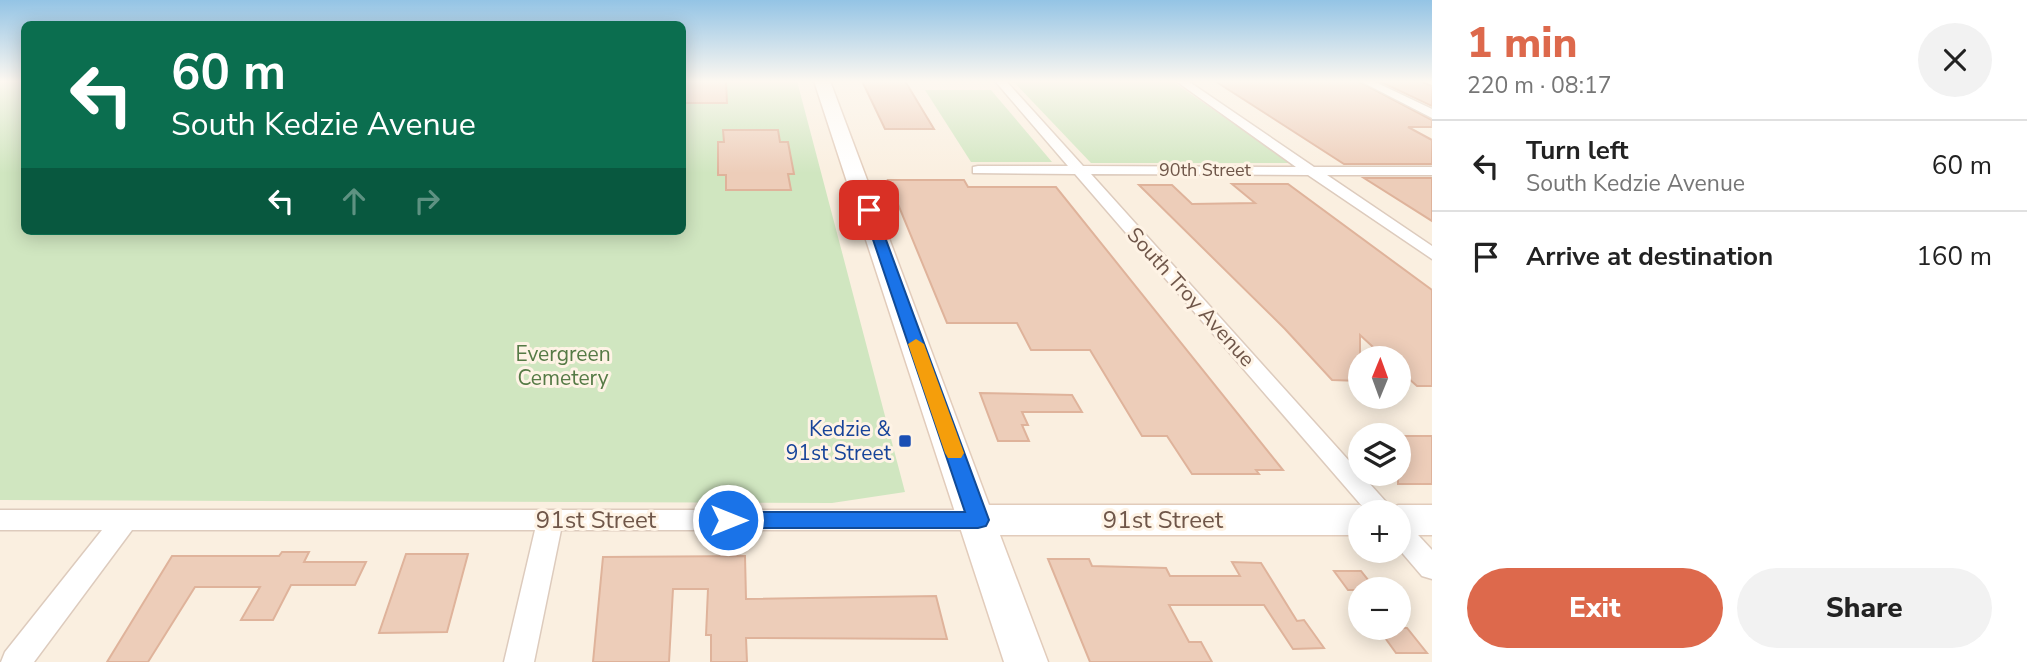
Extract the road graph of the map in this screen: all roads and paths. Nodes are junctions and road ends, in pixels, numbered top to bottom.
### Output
1 (833, 112) edge
2 (1027, 112) edge
3 (1226, 112) edge
4 (978, 170) dead end
5 (1079, 170) junction
6 (1311, 170) junction
7 (1432, 171) edge
8 (1432, 254) edge
9 (1371, 500) edge
10 (0, 520) edge
11 (125, 520) junction
12 (550, 520) junction
13 (978, 520) junction
14 (1348, 520) edge
15 (1411, 520) edge
16 (1432, 520) edge
17 (1411, 545) edge
18 (1432, 568) edge
19 (16, 662) edge
20 (519, 662) edge
21 (1026, 662) edge

1 - 13 main road
2 - 5 street, South Troy Avenue
3 - 6 street
4 - 5 street, 90th Street
5 - 6 street, 90th Street
5 - 9 street, South Troy Avenue
6 - 7 street, 90th Street
6 - 8 street
10 - 11 street, 91st Street
11 - 12 street, 91st Street
11 - 19 street
12 - 13 street, 91st Street
12 - 20 street
13 - 14 main road, 91st Street
13 - 21 main road
15 - 16 main road
17 - 18 street

